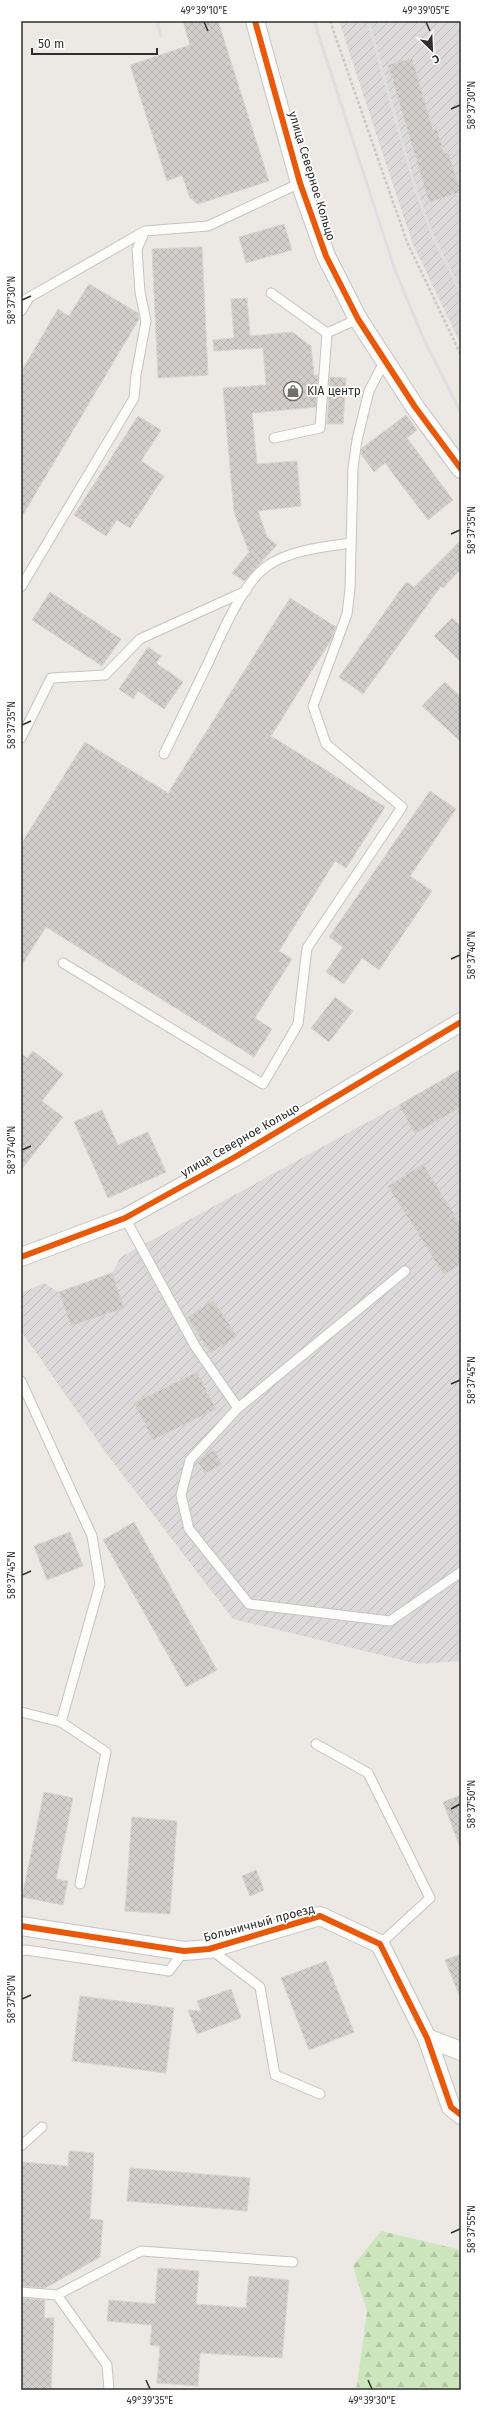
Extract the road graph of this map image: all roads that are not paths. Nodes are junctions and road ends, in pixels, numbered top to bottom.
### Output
1 (255, 21) edge
2 (300, 183) junction
3 (145, 231) junction
4 (270, 293) dead end
5 (25, 300) edge
6 (21, 311) edge
7 (358, 319) junction
8 (327, 333) junction
9 (385, 360) junction
10 (274, 438) dead end
11 (461, 469) edge
12 (351, 543) junction
13 (21, 587) edge
14 (246, 591) junction
15 (21, 738) edge
16 (164, 754) dead end
17 (63, 962) dead end
18 (461, 1022) edge
19 (125, 1218) junction
20 (21, 1257) edge
21 (405, 1271) dead end
22 (21, 1381) edge
23 (238, 1408) junction
24 (461, 1572) edge
25 (21, 1712) edge
26 (61, 1722) junction
27 (316, 1744) dead end
28 (80, 1884) dead end
29 (21, 1926) edge
30 (380, 1944) junction
31 (210, 1949) junction
32 (21, 1951) edge
33 (184, 1951) junction
34 (427, 2038) junction
35 (461, 2051) edge
36 (320, 2094) dead end
37 (461, 2115) edge
38 (42, 2127) dead end
39 (21, 2146) edge
40 (293, 2262) dead end
41 (21, 2292) edge
42 (57, 2295) junction
43 (109, 2390) edge

1 - 2 street, улица Северное Кольцо
2 - 3 lane
2 - 7 street, улица Северное Кольцо
3 - 5 lane
3 - 13 lane
4 - 8 lane
5 - 6 lane
7 - 8 lane
7 - 9 street, улица Северное Кольцо
8 - 10 lane
9 - 11 street, улица Северное Кольцо
9 - 12 lane
12 - 14 lane
12 - 17 lane
14 - 15 lane
14 - 16 lane
18 - 19 street, улица Северное Кольцо
19 - 20 street, улица Северное Кольцо
19 - 23 lane
21 - 23 lane
22 - 26 lane
23 - 24 lane
25 - 26 lane
26 - 28 lane
27 - 30 lane
29 - 33 street, Больничный проезд
30 - 31 street, Больничный проезд
30 - 34 street
31 - 33 street, Больничный проезд
31 - 36 lane
32 - 33 lane
34 - 35 street
34 - 37 street
38 - 39 lane
40 - 42 lane
41 - 42 lane
42 - 43 lane

